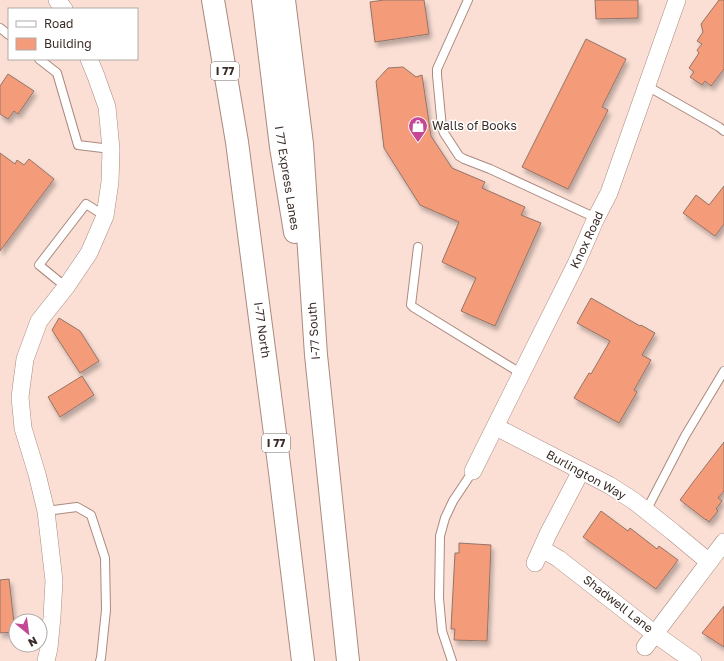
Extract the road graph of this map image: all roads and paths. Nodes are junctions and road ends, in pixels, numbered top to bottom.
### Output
1 (57, 0) edge
2 (213, 0) edge
3 (225, 0) edge
4 (263, 0) edge
5 (284, 0) edge
6 (468, 0) edge
7 (677, 0) edge
8 (63, 8) edge
9 (0, 28) edge
10 (8, 35) edge
11 (40, 60) edge
12 (89, 60) edge
13 (647, 86) junction
14 (722, 126) edge
15 (237, 142) junction
16 (111, 150) junction
17 (104, 216) junction
18 (596, 218) junction
19 (418, 247) dead end
20 (66, 287) junction
21 (316, 355) junction
22 (724, 371) edge
23 (522, 374) junction
24 (496, 427) junction
25 (473, 471) joint
26 (581, 471) junction
27 (46, 511) junction
28 (646, 511) junction
29 (724, 542) edge
30 (709, 562) junction
31 (650, 640) junction
32 (46, 661) edge
33 (100, 661) edge
34 (303, 661) edge
35 (348, 661) edge
36 (452, 661) edge
37 (693, 661) edge

1 - 8 street
2 - 15 highway, I-77 North / I 77
3 - 15 highway, I 77
4 - 21 highway, I 77 Express Lanes
5 - 21 highway, I-77 South
6 - 18 lane
7 - 13 street, Knox Road
9 - 10 lane
11 - 16 lane
12 - 16 street
13 - 14 lane
13 - 18 street, Knox Road
15 - 34 highway, I-77 North / I 77
16 - 17 street
17 - 20 street
17 - 20 lane
18 - 23 street, Knox Road
19 - 23 lane
20 - 27 street
21 - 35 highway, I-77 South
22 - 28 lane
23 - 24 street, Knox Road
24 - 25 street, Knox Road
24 - 26 street, Burlington Way
25 - 36 lane
26 - 28 street, Burlington Way
26 - 31 street, Shadwell Lane
27 - 32 street
27 - 33 lane
28 - 30 street, Burlington Way
29 - 30 street
30 - 31 street
31 - 37 street, Shadwell Lane

